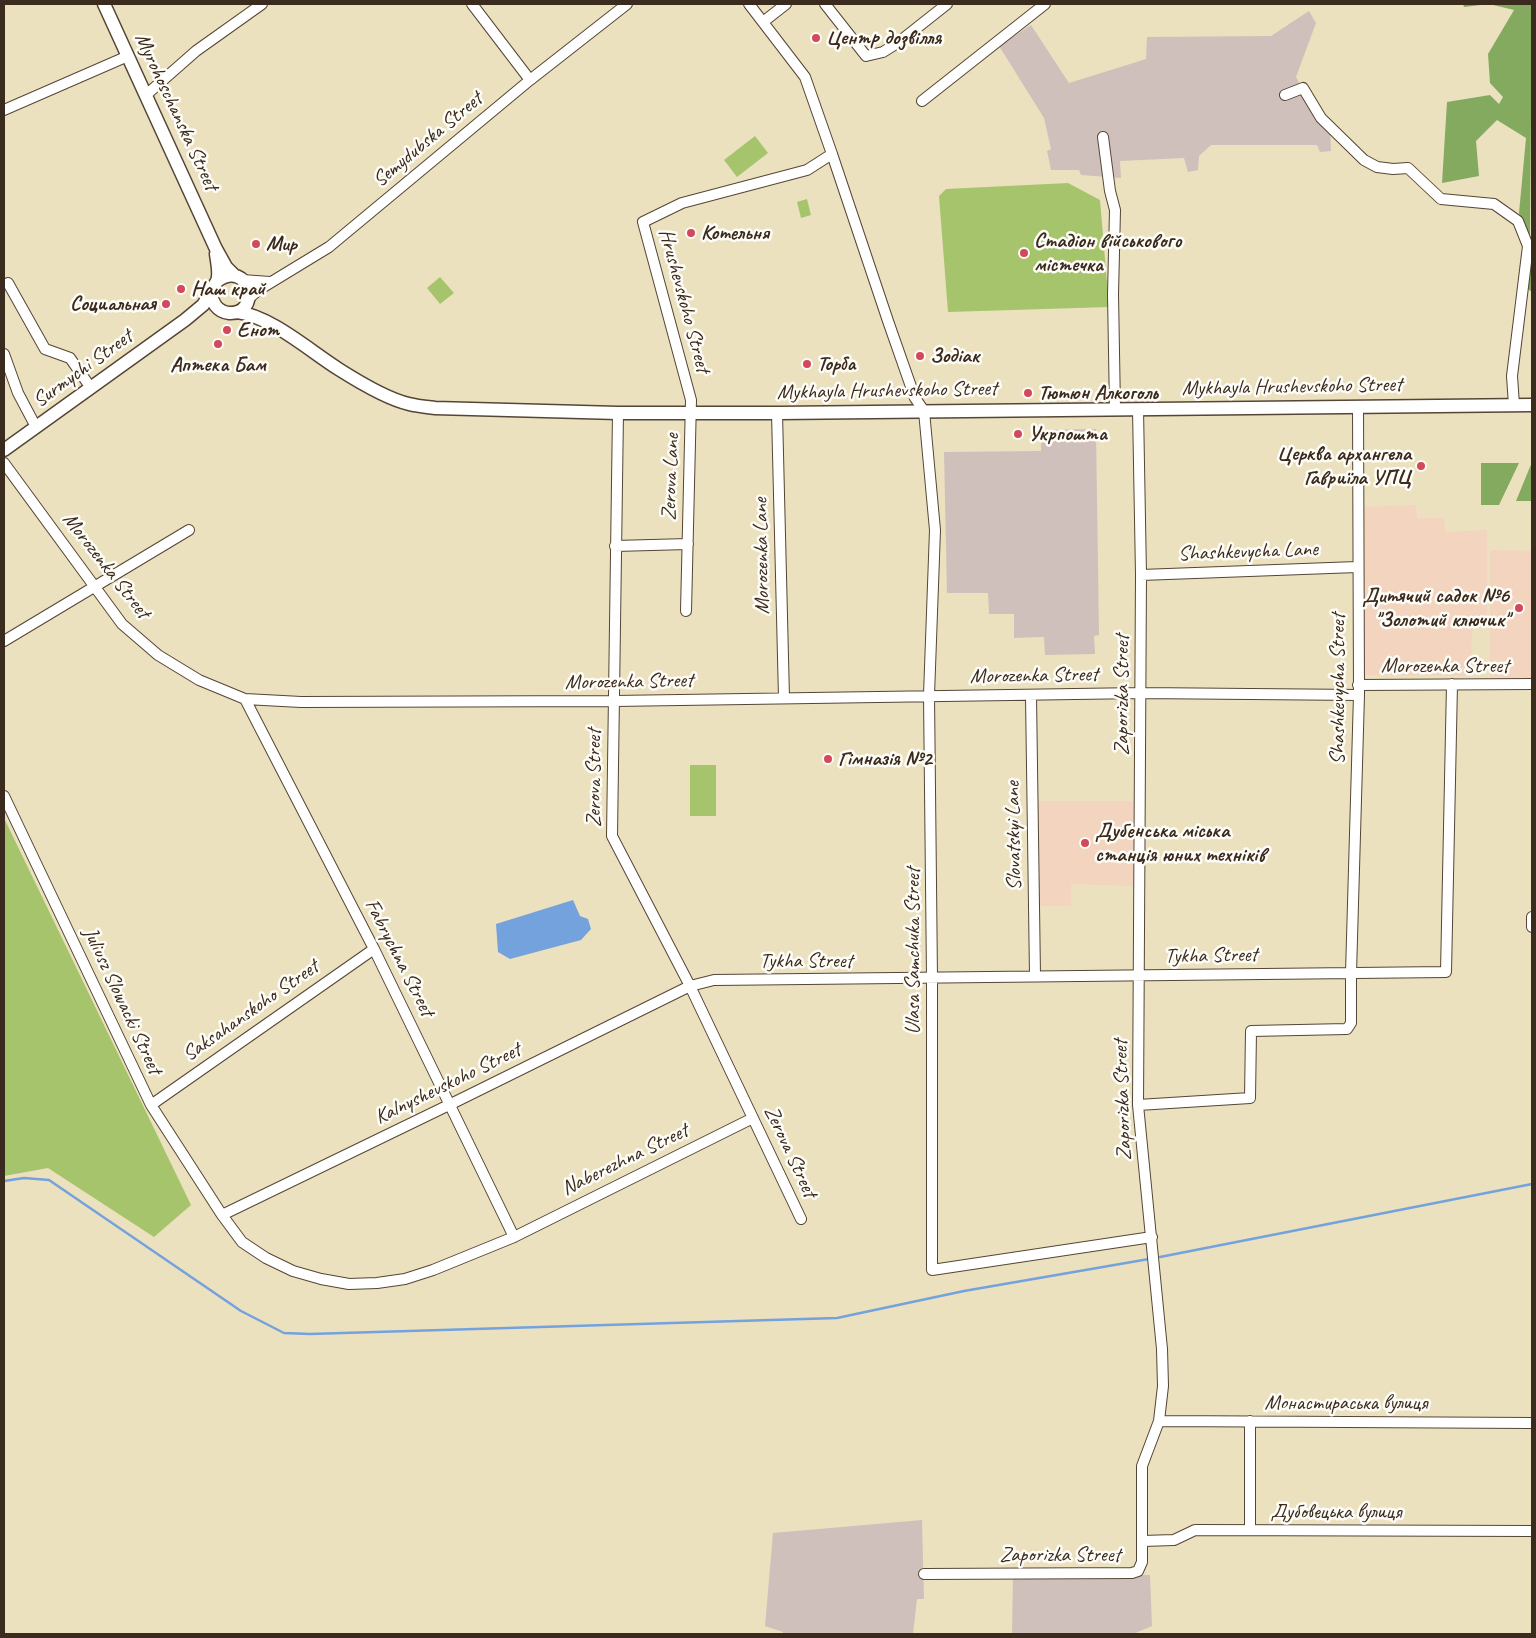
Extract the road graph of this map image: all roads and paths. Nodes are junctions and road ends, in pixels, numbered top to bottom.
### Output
1 (262, 4) edge
2 (472, 4) edge
3 (627, 4) edge
4 (748, 4) edge
5 (786, 4) edge
6 (825, 4) edge
7 (947, 4) edge
8 (1045, 4) edge
9 (107, 5) edge
10 (763, 22) junction
11 (128, 56) junction
12 (530, 80) junction
13 (146, 95) junction
14 (1285, 95) dead end
15 (922, 101) dead end
16 (4, 110) edge
17 (1103, 137) dead end
18 (832, 154) junction
19 (214, 243) junction
20 (239, 278) junction
21 (270, 282) junction
22 (8, 283) dead end
23 (214, 286) junction
24 (248, 300) junction
25 (222, 311) junction
26 (237, 312) junction
27 (185, 320) junction
28 (266, 322) junction
29 (4, 354) edge
30 (91, 388) junction
31 (1514, 405) junction
32 (1532, 405) edge
33 (1358, 406) junction
34 (1115, 409) junction
35 (1138, 409) junction
36 (924, 411) junction
37 (618, 412) junction
38 (692, 412) junction
39 (777, 413) junction
40 (36, 427) junction
41 (4, 450) edge
42 (4, 463) edge
43 (189, 530) dead end
44 (688, 544) junction
45 (615, 546) junction
46 (1357, 567) junction
47 (1141, 575) junction
48 (95, 587) junction
49 (686, 611) dead end
50 (4, 642) edge
51 (1452, 684) junction
52 (1532, 684) edge
53 (1358, 690) junction
54 (1141, 693) junction
55 (929, 695) junction
56 (1031, 696) junction
57 (784, 698) junction
58 (245, 699) junction
59 (614, 701) junction
60 (4, 796) edge
61 (1532, 917) edge
62 (1532, 927) edge
63 (374, 948) junction
64 (1351, 973) junction
65 (1035, 976) junction
66 (1140, 976) junction
67 (932, 978) junction
68 (690, 986) junction
69 (451, 1104) junction
70 (1138, 1104) junction
71 (151, 1105) junction
72 (753, 1118) junction
73 (222, 1215) junction
74 (801, 1219) dead end
75 (514, 1237) junction
76 (1152, 1237) junction
77 (1159, 1421) junction
78 (1250, 1421) junction
79 (1532, 1423) edge
80 (1250, 1530) junction
81 (1532, 1531) edge
82 (1143, 1541) junction
83 (924, 1574) dead end

1 - 13 street
2 - 12 street
3 - 12 street, Semydubska Street
4 - 10 street
5 - 10 street
6 - 7 street
8 - 15 street
9 - 11 main road, Myrohoschanska Street
10 - 18 street
11 - 13 main road, Myrohoschanska Street
11 - 16 street
12 - 21 street, Semydubska Street
13 - 19 main road, Myrohoschanska Street
14 - 31 street
17 - 34 street
18 - 36 street
18 - 38 street, Hrushevskoho Street
19 - 20 main road
19 - 23 main road
20 - 21 street
20 - 23 main road
20 - 24 main road
21 - 24 street, Semydubska Street
22 - 30 street
23 - 25 main road
23 - 27 main road
24 - 26 main road
24 - 28 main road, Mykhayla Hrushevskoho Street
25 - 26 main road
25 - 27 main road
26 - 28 main road, Mykhayla Hrushevskoho Street
27 - 30 main road, Surmychi Street
28 - 37 main road, Mykhayla Hrushevskoho Street
29 - 40 street
30 - 40 main road, Surmychi Street
31 - 32 main road, Mykhayla Hrushevskoho Street
31 - 33 main road, Mykhayla Hrushevskoho Street
33 - 35 main road, Mykhayla Hrushevskoho Street
33 - 46 street, Shashkevycha Street
34 - 35 main road, Mykhayla Hrushevskoho Street
34 - 36 main road, Mykhayla Hrushevskoho Street
35 - 47 street, Zaporizka Street
36 - 39 main road, Mykhayla Hrushevskoho Street
36 - 55 street, Ulasa Samchuka Street
37 - 38 main road, Mykhayla Hrushevskoho Street
37 - 45 street, Zerova Street
38 - 39 main road, Mykhayla Hrushevskoho Street
38 - 44 street, Zerova Lane
39 - 57 street, Morozenka Lane
40 - 41 main road, Surmychi Street
42 - 48 street, Morozenka Street
43 - 48 street
44 - 45 street, Zerova Lane
44 - 49 street, Zerova Lane
45 - 59 street, Zerova Street
46 - 47 street, Shashkevycha Lane
46 - 53 street, Shashkevycha Street
47 - 54 street, Zaporizka Street
48 - 50 street
48 - 58 street, Morozenka Street
51 - 52 street, Morozenka Street
51 - 53 street, Morozenka Street
51 - 64 street, Tykha Street
53 - 54 street, Morozenka Street
53 - 64 street, Shashkevycha Street
54 - 56 street, Morozenka Street
54 - 66 street, Zaporizka Street
55 - 56 street, Morozenka Street
55 - 57 street, Morozenka Street
55 - 67 street, Ulasa Samchuka Street
56 - 65 street, Slovatskyi Lane
57 - 59 street, Morozenka Street
58 - 59 street, Morozenka Street
58 - 63 street, Fabrychna Street
59 - 68 street, Zerova Street
60 - 71 street, Juliusz Slowacki Street
61 - 62 street
63 - 69 street, Fabrychna Street
63 - 71 street, Saksahanskoho Street
64 - 66 street, Tykha Street
64 - 70 street, Shashkevycha Street
65 - 66 street, Tykha Street
65 - 67 street, Tykha Street
66 - 70 street, Zaporizka Street
67 - 68 street, Tykha Street
67 - 76 street, Ulasa Samchuka Street
68 - 69 street, Kalnyshevskoho Street
68 - 72 street, Zerova Street
69 - 73 street, Kalnyshevskoho Street
69 - 75 street, Fabrychna Street
70 - 76 street, Zaporizka Street
71 - 73 street, Juliusz Slowacki Street
72 - 74 street, Zerova Street
72 - 75 street, Naberezhna Street
73 - 75 street, Juliusz Slowacki Street
76 - 77 street, Zaporizka Street
77 - 78 street, Монастираська вулиця
77 - 82 street, Zaporizka Street
78 - 79 street, Монастираська вулиця
78 - 80 street
80 - 81 street, Дубовецька вулиця
80 - 82 street, Дубовецька вулиця
82 - 83 street, Zaporizka Street

